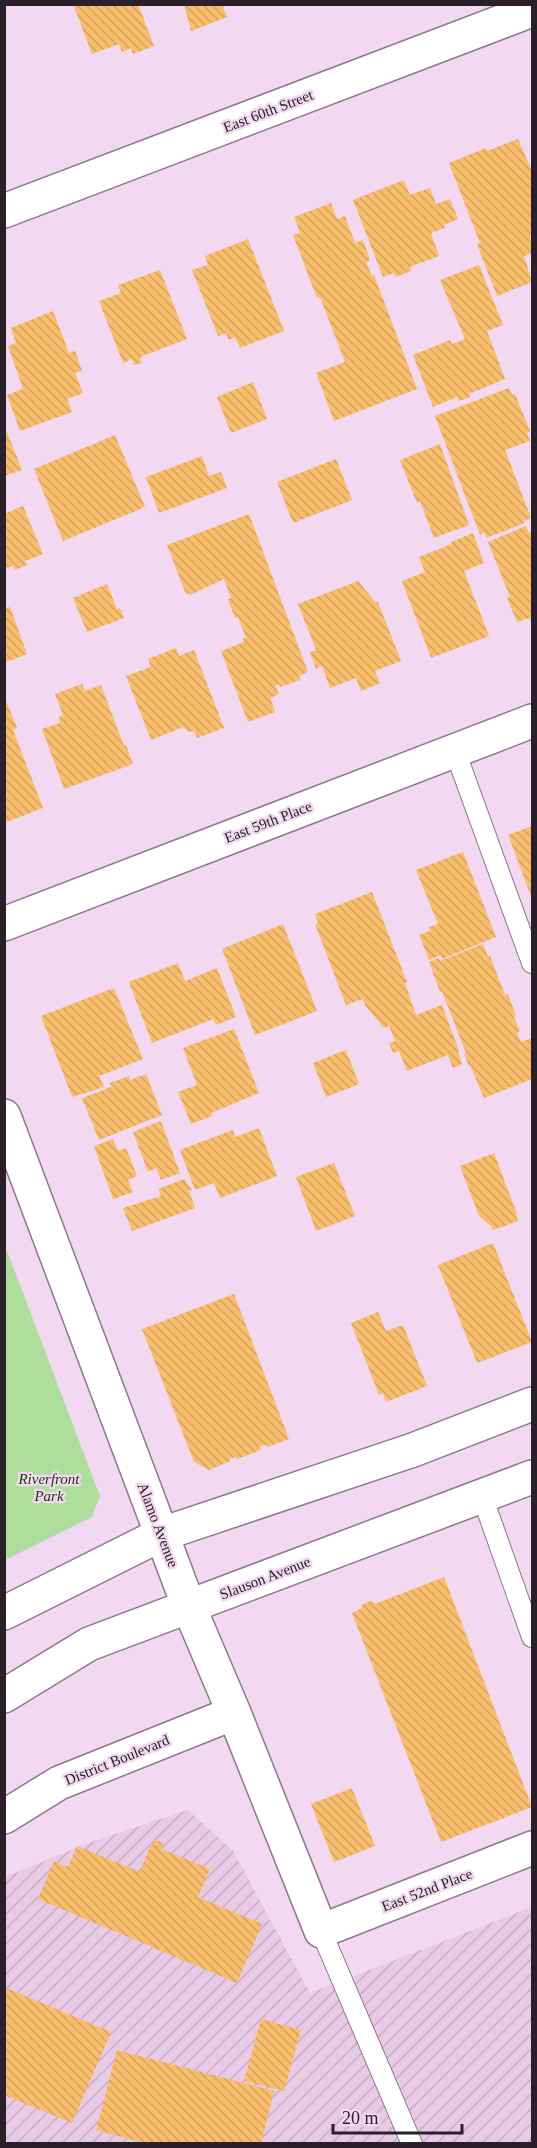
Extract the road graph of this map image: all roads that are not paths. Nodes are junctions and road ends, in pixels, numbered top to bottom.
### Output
1 (532, 10) edge
2 (4, 212) edge
3 (532, 721) edge
4 (455, 751) junction
5 (4, 924) edge
6 (532, 963) edge
7 (4, 1116) edge
8 (532, 1404) edge
9 (532, 1477) edge
10 (482, 1496) junction
11 (162, 1534) junction
12 (189, 1606) junction
13 (4, 1613) edge
14 (532, 1637) edge
15 (4, 1696) edge
16 (234, 1713) junction
17 (4, 1817) edge
18 (532, 1848) edge
19 (321, 1931) junction
20 (412, 2144) edge

1 - 2 street, East 60th Street
3 - 4 street, East 59th Place
4 - 5 street, East 59th Place
4 - 6 lane
7 - 11 street, Alamo Avenue
8 - 11 street
9 - 10 street, Slauson Avenue
10 - 12 street, Slauson Avenue
10 - 14 lane
11 - 12 street, Alamo Avenue
11 - 13 street
12 - 15 street, Slauson Avenue
12 - 16 street, Alamo Avenue
16 - 17 street, District Boulevard
16 - 19 street, Alamo Avenue
18 - 19 street, East 52nd Place
19 - 20 lane

